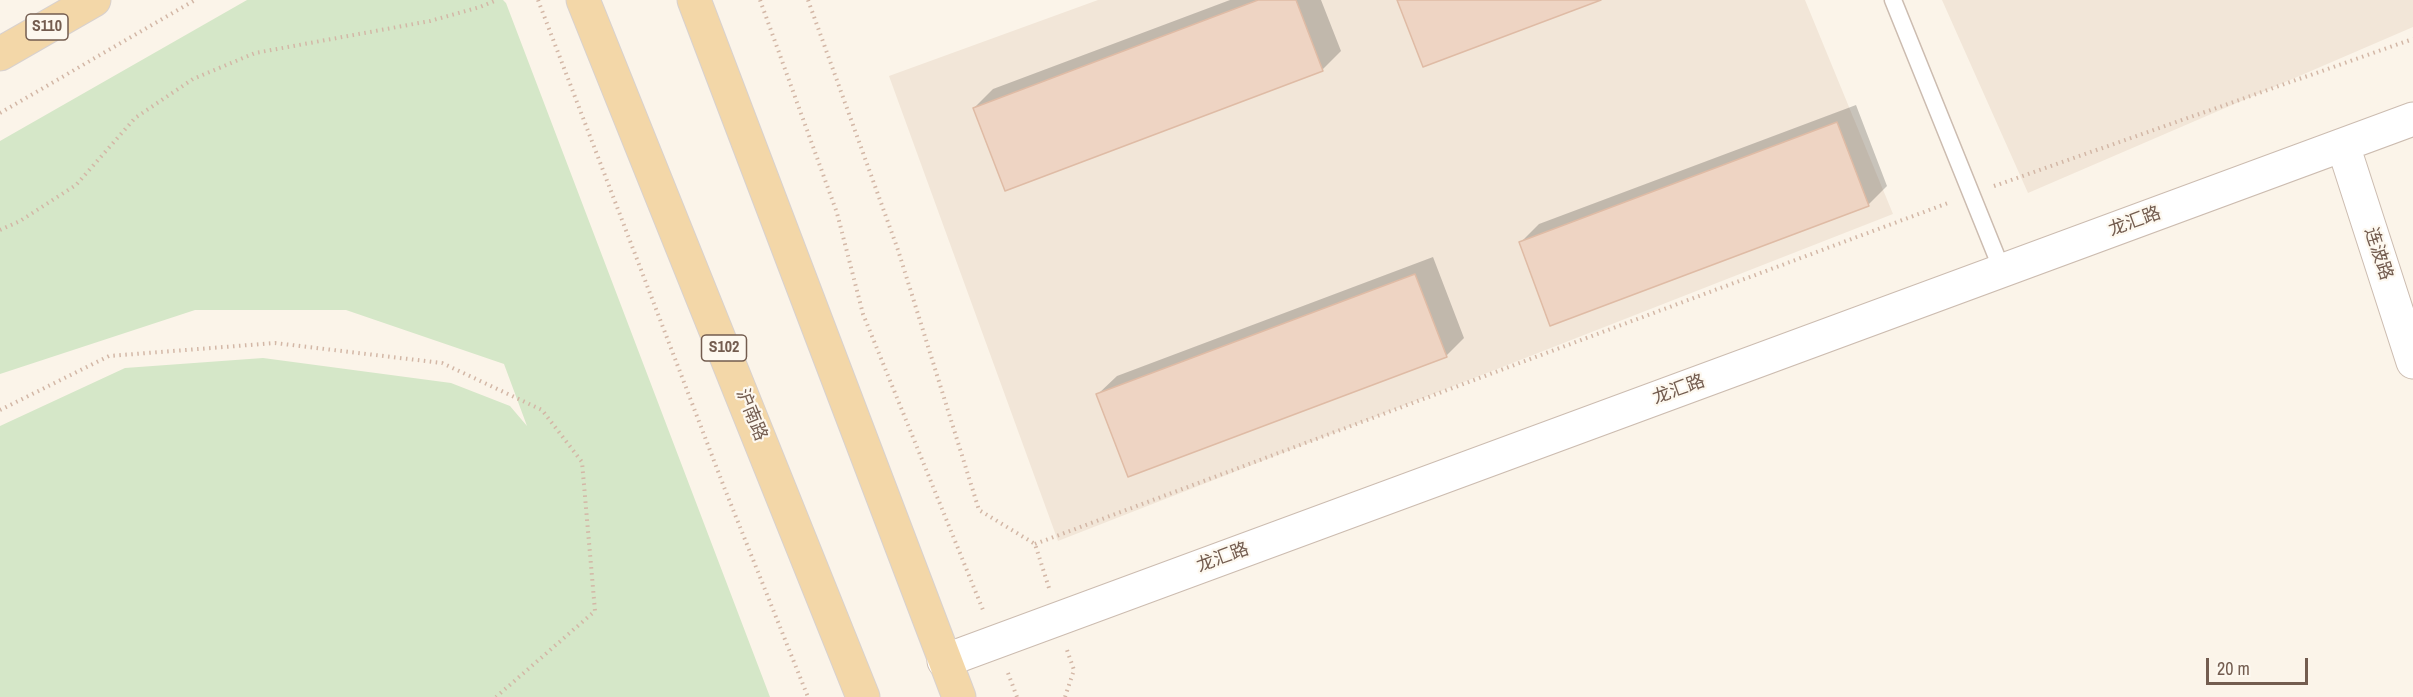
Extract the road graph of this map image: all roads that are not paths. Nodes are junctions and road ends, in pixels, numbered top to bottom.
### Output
1 (94, 0) edge
2 (584, 0) edge
3 (694, 0) edge
4 (1893, 0) edge
5 (0, 54) edge
6 (2413, 120) edge
7 (2343, 145) junction
8 (2002, 270) junction
9 (2413, 362) edge
10 (944, 661) junction
11 (863, 697) edge
12 (959, 697) edge

1 - 5 main road, S110
2 - 11 main road, 沪南路 / S102
3 - 10 main road
4 - 8 lane
6 - 7 street, 龙汇路
7 - 8 street, 龙汇路
7 - 9 street, 连波路
8 - 10 street, 龙汇路
10 - 12 main road

